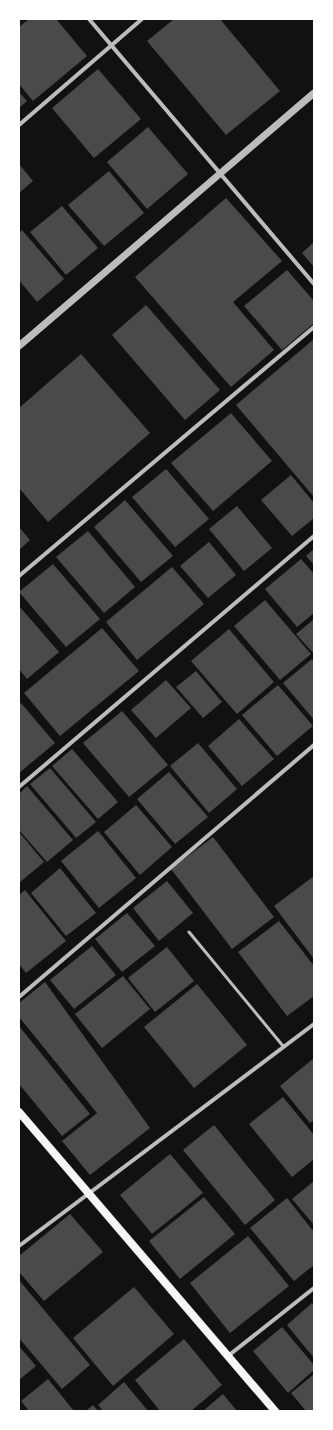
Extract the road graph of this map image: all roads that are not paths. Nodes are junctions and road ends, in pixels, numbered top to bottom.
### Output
1 (89, 19) edge
2 (142, 19) edge
3 (111, 46) junction
4 (314, 93) edge
5 (19, 125) edge
6 (220, 173) junction
7 (314, 284) edge
8 (314, 327) edge
9 (19, 346) edge
10 (314, 536) edge
11 (19, 576) edge
12 (314, 745) edge
13 (19, 787) edge
14 (189, 932) dead end
15 (19, 997) edge
16 (314, 1024) edge
17 (283, 1046) junction
18 (19, 1112) edge
19 (88, 1193) junction
20 (19, 1246) edge
21 (314, 1288) edge
22 (228, 1356) junction
23 (275, 1411) edge

1 - 3 street
2 - 3 street
3 - 5 street
3 - 6 street
4 - 6 street
6 - 7 street
6 - 9 street
8 - 11 street
10 - 13 street
12 - 15 street
14 - 17 lane
16 - 17 street
17 - 19 street
18 - 19 main road
19 - 20 street
19 - 22 main road
21 - 22 street
22 - 23 main road

